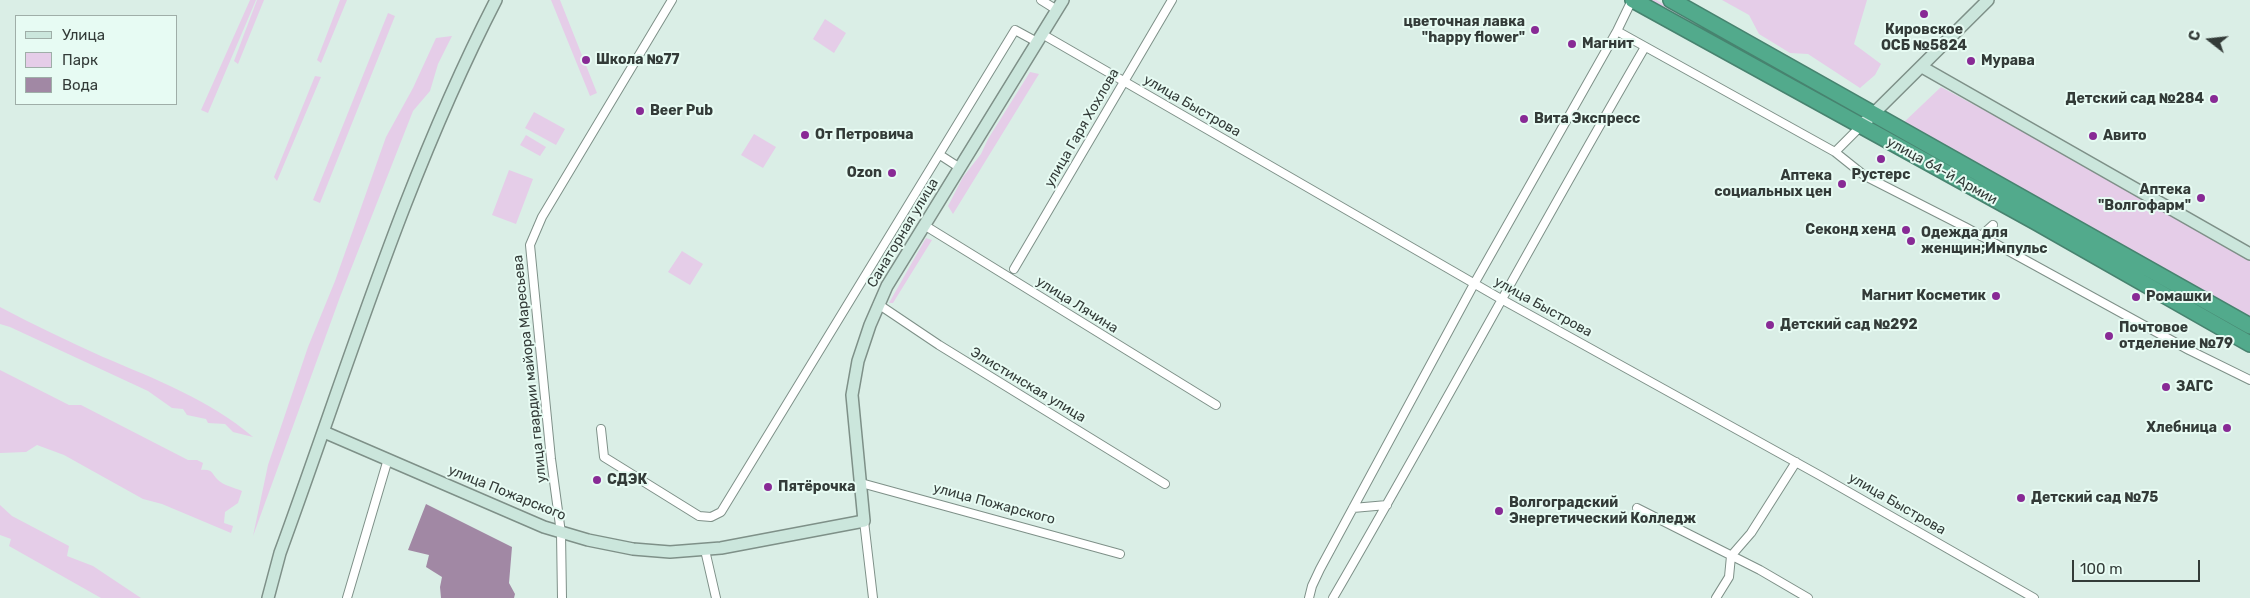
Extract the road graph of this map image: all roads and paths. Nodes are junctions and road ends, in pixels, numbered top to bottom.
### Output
1 (496, 0) edge
2 (672, 0) edge
3 (1041, 0) edge
4 (1172, 0) edge
5 (1632, 0) edge
6 (1671, 0) edge
7 (1988, 0) edge
8 (1060, 5) edge
9 (1617, 30) junction
10 (1039, 38) junction
11 (1645, 47) junction
12 (1922, 67) junction
13 (1124, 81) junction
14 (1874, 115) junction
15 (1862, 126) junction
16 (1835, 152) junction
17 (940, 155) junction
18 (960, 168) junction
19 (924, 225) junction
20 (1993, 225) dead end
21 (1981, 236) junction
22 (2250, 254) edge
23 (1014, 269) dead end
24 (1474, 284) junction
25 (1501, 299) junction
26 (878, 304) junction
27 (2250, 326) edge
28 (2250, 344) edge
29 (2250, 380) edge
30 (1216, 405) dead end
31 (601, 429) dead end
32 (324, 432) junction
33 (388, 459) junction
34 (1796, 462) junction
35 (861, 483) junction
36 (1166, 484) dead end
37 (1387, 505) junction
38 (1353, 508) junction
39 (1637, 508) dead end
40 (864, 521) junction
41 (560, 533) junction
42 (705, 550) junction
43 (1120, 554) dead end
44 (1732, 556) junction
45 (268, 598) edge
46 (347, 598) edge
47 (562, 598) edge
48 (716, 598) edge
49 (873, 598) edge
50 (1309, 598) edge
51 (1333, 598) edge
52 (1716, 598) edge
53 (1808, 598) edge
54 (2034, 598) edge

1 - 32 street
2 - 41 street, улица гвардии майора Маресьева
3 - 8 street
4 - 13 street, улица Гаря Хохлова
5 - 9 street
5 - 15 highway, улица 64-й Армии
6 - 14 highway, улица 64-й Армии
7 - 12 street
8 - 10 street, Санаторная улица
9 - 11 street
9 - 24 street
10 - 13 street, улица Быстрова
10 - 17 street, улица Быстрова
10 - 18 street, Санаторная улица
11 - 16 street
11 - 25 street
12 - 14 street
12 - 22 street
13 - 23 street, улица Гаря Хохлова
13 - 24 street, улица Быстрова
14 - 15 street
14 - 27 highway, улица 64-й Армии
15 - 16 street
15 - 28 highway, улица 64-й Армии
16 - 21 street
17 - 18 street
17 - 31 street
18 - 19 street, Санаторная улица
19 - 26 street, Санаторная улица
19 - 30 street, улица Лячина
20 - 21 street
21 - 29 street
24 - 25 street, улица Быстрова
24 - 38 street
25 - 34 street, улица Быстрова
25 - 37 street
26 - 35 street, Санаторная улица
26 - 36 street, Элистинская улица
32 - 33 street, улица Пожарского
32 - 45 street
33 - 41 street, улица Пожарского
33 - 46 street
34 - 44 street
34 - 54 street, улица Быстрова
35 - 40 street, Санаторная улица
35 - 43 street, улица Пожарского
37 - 38 street
37 - 51 street
38 - 50 street
39 - 44 street
40 - 42 street, улица Пожарского
40 - 49 street, Санаторная улица
41 - 42 street, улица Пожарского
41 - 47 street, улица гвардии майора Маресьева
42 - 48 street
44 - 52 street
44 - 53 street

